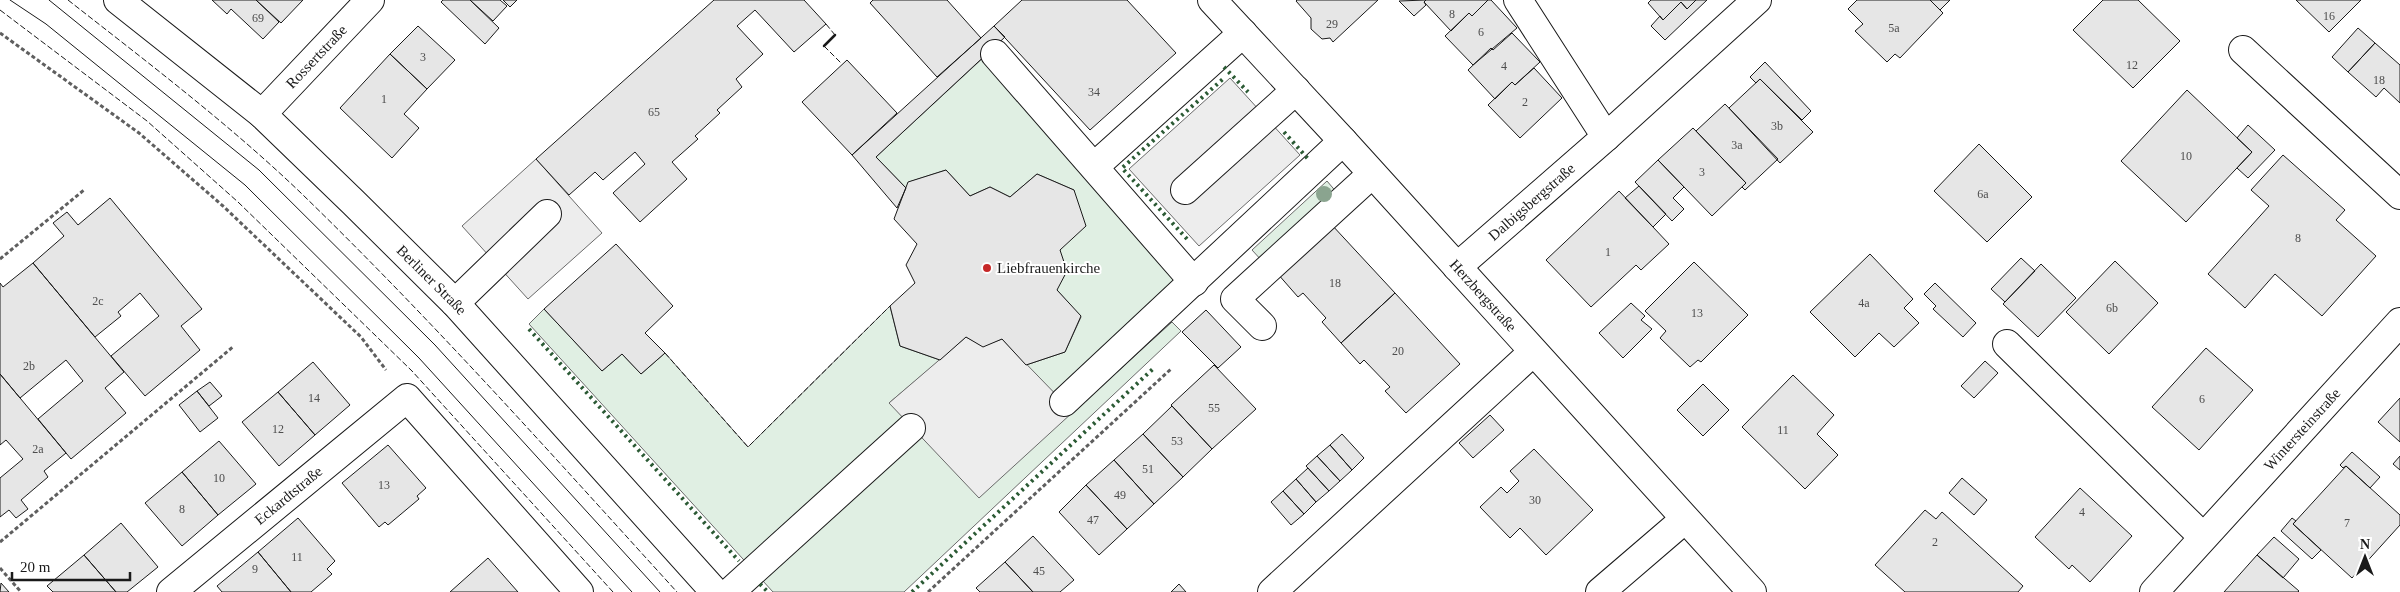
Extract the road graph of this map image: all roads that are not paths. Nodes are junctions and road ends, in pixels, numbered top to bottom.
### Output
1 (118, 0) edge
2 (370, 0) edge
3 (1212, 0) edge
4 (1518, 0) edge
5 (1748, 3) edge
6 (1243, 34) junction
7 (2243, 50) dead end
8 (995, 54) dead end
9 (1296, 90) junction
10 (262, 114) junction
11 (1606, 137) junction
12 (1343, 141) junction
13 (1095, 166) junction
14 (1372, 174) junction
15 (1185, 190) dead end
16 (2400, 195) edge
17 (547, 214) dead end
18 (1456, 267) junction
19 (1194, 282) junction
20 (455, 303) junction
21 (2400, 322) edge
22 (1262, 326) dead end
23 (2007, 344) dead end
24 (1534, 352) junction
25 (1064, 402) dead end
26 (911, 428) dead end
27 (1685, 519) junction
28 (2203, 537) junction
29 (171, 592) edge
30 (579, 592) edge
31 (715, 592) edge
32 (730, 592) edge
33 (1272, 592) edge
34 (1600, 592) edge
35 (1752, 592) edge
36 (2154, 592) edge

1 - 10 street, Berliner Straße
2 - 10 street, Rossertstraße
3 - 6 street, Herzbergstraße
4 - 11 street
5 - 11 street, Dalbigsbergstraße
6 - 9 street, Herzbergstraße
6 - 13 street
7 - 16 street
8 - 13 street
9 - 12 street, Herzbergstraße
9 - 15 street
10 - 20 street, Berliner Straße
11 - 18 street, Dalbigsbergstraße
12 - 14 street, Herzbergstraße
12 - 19 street
13 - 19 street
14 - 18 street, Herzbergstraße
14 - 22 street
17 - 20 street
18 - 24 street, Herzbergstraße
19 - 25 street
20 - 31 street, Berliner Straße
21 - 28 street, Wintersteinstraße
23 - 28 street
24 - 27 street, Herzbergstraße
24 - 33 street
26 - 32 street
27 - 34 street
27 - 35 street, Herzbergstraße
28 - 36 street, Wintersteinstraße
29 - 30 street, Eckardtstraße

